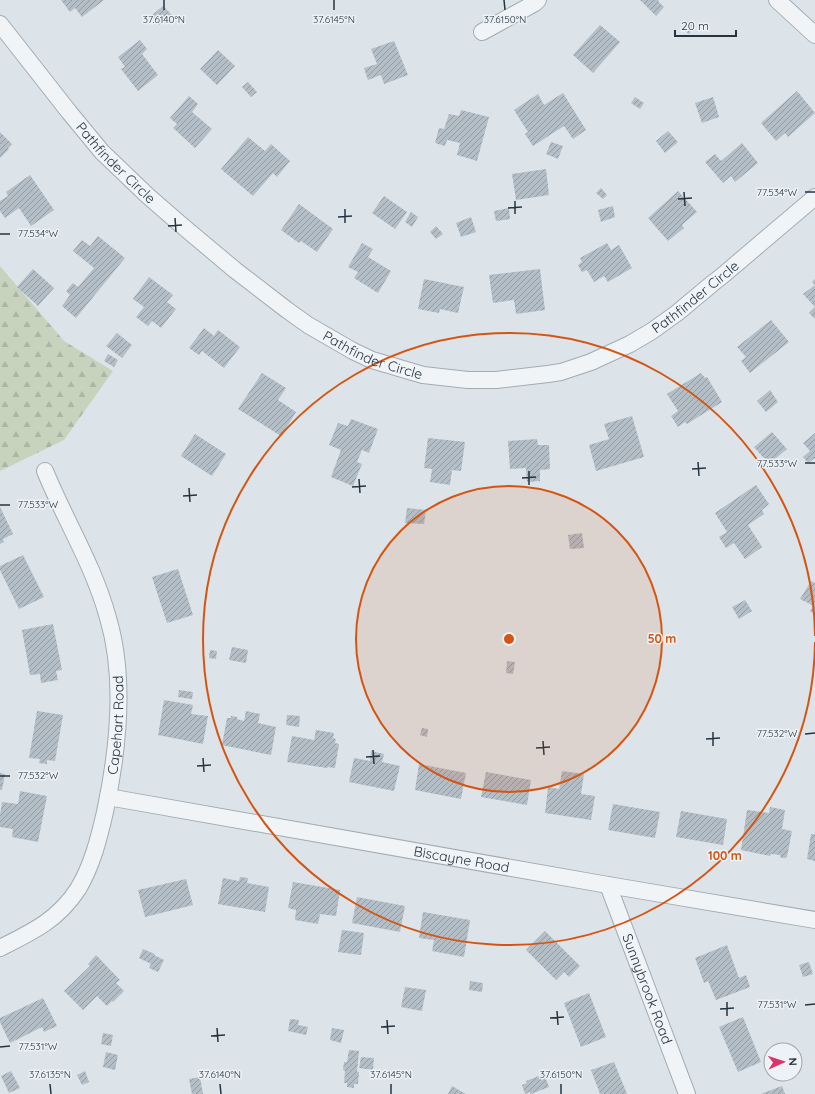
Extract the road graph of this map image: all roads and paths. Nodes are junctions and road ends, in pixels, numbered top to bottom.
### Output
1 (538, 0) edge
2 (777, 0) edge
3 (2, 31) edge
4 (482, 32) dead end
5 (815, 35) edge
6 (815, 196) edge
7 (45, 471) dead end
8 (108, 797) junction
9 (608, 884) junction
10 (815, 920) edge
11 (0, 948) edge
12 (687, 1094) edge

1 - 4 street
2 - 5 street
3 - 6 street, Pathfinder Circle
7 - 8 street, Capehart Road
8 - 9 street, Biscayne Road
8 - 11 street, Capehart Road
9 - 10 street, Biscayne Road
9 - 12 street, Sunnybrook Road

